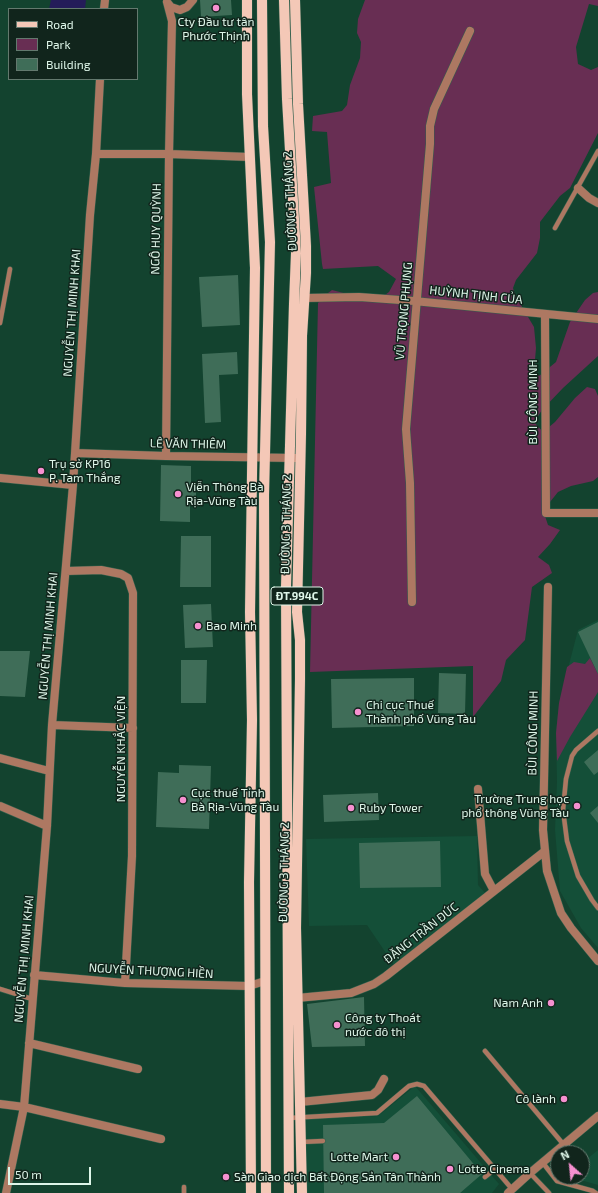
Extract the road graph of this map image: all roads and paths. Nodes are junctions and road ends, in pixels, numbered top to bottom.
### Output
1 (193, 0) edge
2 (247, 0) edge
3 (262, 0) edge
4 (284, 0) edge
5 (295, 0) edge
6 (166, 1) edge
7 (470, 31) dead end
8 (100, 80) edge
9 (598, 151) edge
10 (96, 154) junction
11 (169, 154) junction
12 (250, 157) junction
13 (578, 188) junction
14 (598, 203) edge
15 (554, 228) dead end
16 (10, 268) dead end
17 (255, 298) junction
18 (268, 298) junction
19 (417, 301) junction
20 (300, 302) junction
21 (545, 314) junction
22 (598, 319) edge
23 (0, 323) edge
24 (75, 453) junction
25 (166, 456) junction
26 (252, 457) junction
27 (265, 458) junction
28 (295, 458) junction
29 (0, 478) edge
30 (72, 485) junction
31 (598, 513) edge
32 (66, 571) junction
33 (548, 586) dead end
34 (412, 602) dead end
35 (52, 725) junction
36 (133, 728) junction
37 (598, 731) edge
38 (0, 758) edge
39 (49, 771) junction
40 (478, 789) dead end
41 (0, 806) edge
42 (46, 826) junction
43 (545, 851) junction
44 (494, 891) junction
45 (598, 908) edge
46 (598, 962) edge
47 (34, 975) junction
48 (293, 979) junction
49 (265, 981) junction
50 (125, 983) junction
51 (249, 986) junction
52 (0, 989) edge
53 (297, 998) junction
54 (32, 1000) junction
55 (29, 1043) junction
56 (485, 1051) dead end
57 (138, 1069) dead end
58 (384, 1079) dead end
59 (300, 1102) junction
60 (0, 1104) edge
61 (24, 1107) junction
62 (598, 1116) edge
63 (300, 1117) junction
64 (289, 1118) junction
65 (161, 1139) dead end
66 (324, 1141) dead end
67 (301, 1142) junction
68 (564, 1145) joint
69 (550, 1157) edge
70 (543, 1163) junction
71 (495, 1169) junction
72 (530, 1173) junction
73 (485, 1177) dead end
74 (184, 1187) dead end
75 (510, 1191) edge
76 (6, 1193) edge
77 (184, 1193) edge
78 (250, 1193) edge
79 (266, 1193) edge
80 (289, 1193) edge
81 (302, 1193) edge
82 (549, 1193) edge
83 (596, 1193) edge

1 - 6 street
2 - 12 main road
3 - 18 main road, ĐƯỜNG 3 THÁNG 2 / ĐT.994C
4 - 20 main road, ĐƯỜNG 3 THÁNG 2 / ĐT.994C
5 - 20 main road, ĐƯỜNG 3 THÁNG 2 / ĐT.994C
6 - 11 street, NGÔ HUY QUỲNH
7 - 19 street, VŨ TRỌNG PHỤNG
8 - 10 street, NGUYỄN THỊ MINH KHAI
9 - 13 lane
10 - 11 street
10 - 24 street, NGUYỄN THỊ MINH KHAI
11 - 12 street
11 - 25 street, NGÔ HUY QUỲNH
12 - 17 main road
13 - 14 street
13 - 15 lane
16 - 23 lane
17 - 18 street
17 - 26 main road
18 - 27 main road, ĐƯỜNG 3 THÁNG 2 / ĐT.994C
19 - 20 street, HUỲNH TỊNH CỦA
19 - 21 street, HUỲNH TỊNH CỦA
19 - 34 street, VŨ TRỌNG PHỤNG
20 - 28 main road, ĐƯỜNG 3 THÁNG 2 / ĐT.994C
21 - 22 street, HUỲNH TỊNH CỦA
21 - 31 street, BÙI CÔNG MINH
24 - 25 street, LÊ VĂN THIÊM
24 - 30 street, NGUYỄN THỊ MINH KHAI
25 - 26 street, LÊ VĂN THIÊM
26 - 27 street, LÊ VĂN THIÊM
26 - 51 main road
27 - 28 street, LÊ VĂN THIÊM
27 - 49 main road, ĐƯỜNG 3 THÁNG 2 / ĐT.994C
28 - 48 main road, ĐƯỜNG 3 THÁNG 2 / ĐT.994C
29 - 30 street
30 - 32 street, NGUYỄN THỊ MINH KHAI
32 - 35 street, NGUYỄN THỊ MINH KHAI
32 - 36 street, NGUYỄN KHẮC VIỆN
33 - 43 street, BÙI CÔNG MINH
35 - 36 street
35 - 39 street, NGUYỄN THỊ MINH KHAI
36 - 50 street, NGUYỄN KHẮC VIỆN
37 - 45 lane
38 - 39 street
39 - 42 street, NGUYỄN THỊ MINH KHAI
40 - 44 street
41 - 42 street
42 - 47 street, NGUYỄN THỊ MINH KHAI
43 - 44 street, ĐẶNG TRẦN ĐỨC
43 - 46 street, BÙI CÔNG MINH
44 - 53 street, ĐẶNG TRẦN ĐỨC
47 - 50 street, NGUYỄN THƯỢNG HIỀN
47 - 54 street, NGUYỄN THỊ MINH KHAI
48 - 53 main road, ĐƯỜNG 3 THÁNG 2 / ĐT.994C
48 - 64 main road, ĐƯỜNG 3 THÁNG 2 / ĐT.994C
49 - 51 street, NGUYỄN THƯỢNG HIỀN
49 - 79 main road, ĐƯỜNG 3 THÁNG 2 / ĐT.994C
50 - 51 street, NGUYỄN THƯỢNG HIỀN
51 - 78 main road
52 - 54 lane
53 - 59 main road, ĐƯỜNG 3 THÁNG 2 / ĐT.994C
54 - 55 street, NGUYỄN THỊ MINH KHAI
55 - 57 street
55 - 61 street, NGUYỄN THỊ MINH KHAI
56 - 68 lane
58 - 59 street
59 - 63 main road, ĐƯỜNG 3 THÁNG 2 / ĐT.994C
60 - 61 street
61 - 65 street
61 - 76 street, NGUYỄN THỊ MINH KHAI
62 - 68 street
63 - 64 lane
63 - 67 main road, ĐƯỜNG 3 THÁNG 2 / ĐT.994C
63 - 71 lane
64 - 80 main road, ĐƯỜNG 3 THÁNG 2 / ĐT.994C
66 - 67 lane
67 - 81 main road, ĐƯỜNG 3 THÁNG 2 / ĐT.994C
69 - 70 street
70 - 72 street
70 - 83 lane
71 - 73 lane
71 - 75 lane
72 - 75 street
72 - 82 lane
74 - 77 lane

